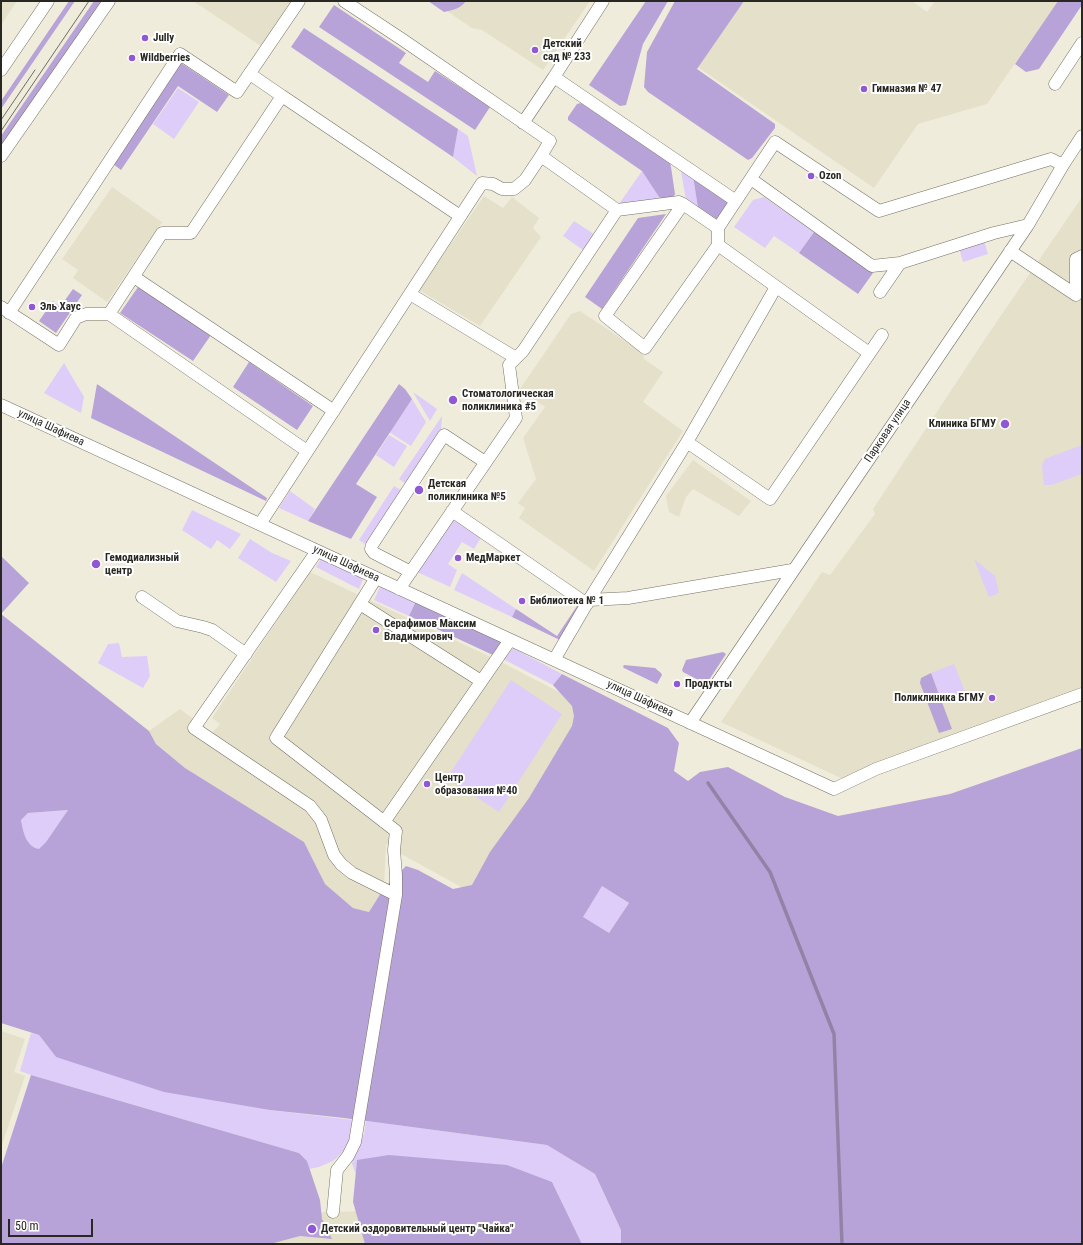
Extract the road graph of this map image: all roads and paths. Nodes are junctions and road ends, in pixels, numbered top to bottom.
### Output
1 (48, 1) edge
2 (109, 1) edge
3 (299, 1) edge
4 (344, 1) edge
5 (603, 1) edge
6 (1082, 44) edge
7 (1, 70) edge
8 (250, 74) junction
9 (554, 77) junction
10 (1055, 84) dead end
11 (282, 96) junction
12 (523, 123) junction
13 (1082, 138) edge
14 (1, 156) edge
15 (541, 156) junction
16 (1063, 165) junction
17 (751, 179) junction
18 (736, 201) junction
19 (683, 204) junction
20 (618, 210) junction
21 (460, 216) junction
22 (1028, 225) junction
23 (718, 228) junction
24 (718, 245) junction
25 (1010, 251) junction
26 (1082, 256) edge
27 (900, 263) junction
28 (134, 277) junction
29 (776, 287) junction
30 (880, 292) dead end
31 (410, 294) junction
32 (5, 310) edge
33 (109, 314) junction
34 (882, 335) dead end
35 (869, 353) junction
36 (516, 358) junction
37 (1, 405) edge
38 (334, 411) junction
39 (687, 442) junction
40 (307, 452) junction
41 (485, 462) junction
42 (452, 510) junction
43 (260, 524) junction
44 (317, 551) junction
45 (792, 570) junction
46 (411, 572) junction
47 (376, 578) junction
48 (399, 589) junction
49 (142, 597) dead end
50 (588, 602) junction
51 (360, 604) junction
52 (510, 640) junction
53 (246, 654) junction
54 (554, 660) junction
55 (481, 680) junction
56 (1082, 694) edge
57 (690, 723) junction
58 (384, 822) junction
59 (396, 895) junction
60 (333, 1212) dead end

1 - 7 street
2 - 14 street
3 - 8 street
4 - 12 street
5 - 9 street
6 - 10 street
8 - 11 street
8 - 32 street
9 - 12 street
9 - 18 street
11 - 21 street
11 - 28 street
12 - 15 street
13 - 16 street, Парковая улица
15 - 20 street
15 - 21 street
16 - 17 street
16 - 22 street, Парковая улица
17 - 18 street
17 - 27 street
18 - 23 street
19 - 20 street
19 - 23 street
19 - 24 street
20 - 36 street
21 - 31 street
22 - 25 street, Парковая улица
22 - 27 street
23 - 24 street
24 - 29 street
25 - 26 street
25 - 45 street, Парковая улица
27 - 30 street
28 - 33 street
28 - 38 street
29 - 35 street
29 - 39 street
31 - 36 street
31 - 38 street
32 - 33 street
33 - 40 street
34 - 35 street
35 - 39 street
36 - 41 street
37 - 43 street, улица Шафиева
38 - 40 street
39 - 50 street
40 - 43 street
41 - 42 street
41 - 46 street
42 - 46 street
42 - 50 street
43 - 44 street, улица Шафиева
44 - 47 street, улица Шафиева
44 - 53 street
45 - 50 street
45 - 57 street, Парковая улица
46 - 48 street
47 - 48 street, улица Шафиева
47 - 51 street
48 - 52 street, улица Шафиева
49 - 53 street
50 - 54 street
51 - 55 street
51 - 58 street
52 - 54 street, улица Шафиева
52 - 55 street
53 - 59 street
54 - 57 street, улица Шафиева
55 - 58 street
56 - 57 street, улица Шафиева
58 - 59 street
59 - 60 street

